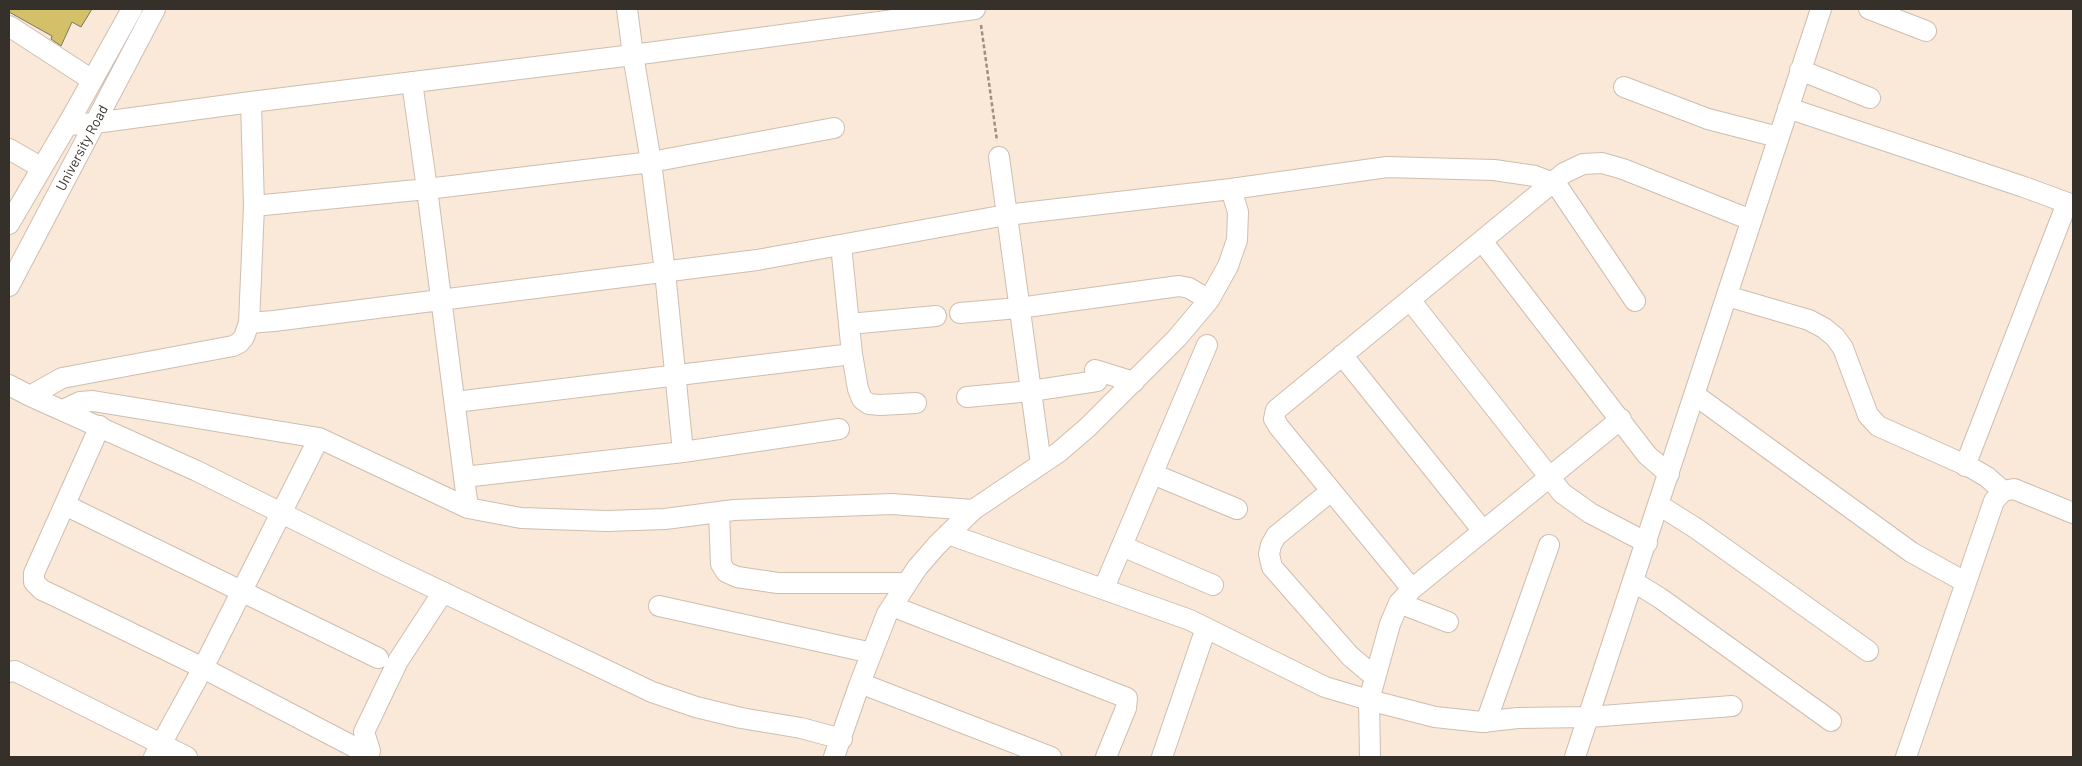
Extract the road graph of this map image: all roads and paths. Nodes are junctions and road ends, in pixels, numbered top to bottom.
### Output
1 (132, 9) edge
2 (155, 9) edge
3 (627, 9) edge
4 (1821, 9) edge
5 (1869, 9) edge
6 (978, 14) edge
7 (9, 26) edge
8 (1926, 31) dead end
9 (633, 55) junction
10 (1800, 70) junction
11 (92, 80) junction
12 (412, 82) junction
13 (1624, 87) dead end
14 (1870, 98) dead end
15 (251, 102) junction
16 (1788, 108) junction
17 (95, 123) junction
18 (67, 125) junction
19 (834, 128) dead end
20 (1778, 137) junction
21 (9, 149) edge
22 (999, 157) joint
23 (651, 162) junction
24 (42, 168) junction
25 (1552, 183) junction
26 (427, 189) junction
27 (1231, 189) junction
28 (2070, 204) edge
29 (254, 206) junction
30 (1006, 215) junction
31 (11, 216) edge
32 (1751, 220) junction
33 (1482, 241) junction
34 (841, 245) junction
35 (665, 272) junction
36 (9, 286) edge
37 (1727, 296) junction
38 (442, 300) junction
39 (1209, 300) junction
40 (1410, 300) junction
41 (1635, 301) dead end
42 (1020, 308) junction
43 (960, 313) dead end
44 (936, 316) dead end
45 (249, 323) junction
46 (849, 324) junction
47 (1208, 344) dead end
48 (852, 354) junction
49 (1342, 355) junction
50 (676, 377) junction
51 (1134, 382) junction
52 (9, 385) edge
53 (1031, 391) junction
54 (1695, 395) junction
55 (30, 396) junction
56 (967, 397) dead end
57 (455, 402) junction
58 (916, 403) dead end
59 (63, 410) junction
60 (1621, 419) junction
61 (100, 426) junction
62 (838, 428) dead end
63 (319, 438) junction
64 (683, 452) junction
65 (1041, 464) junction
66 (1965, 466) junction
67 (1153, 474) junction
68 (1669, 474) junction
69 (464, 477) junction
70 (1548, 477) junction
71 (1331, 491) junction
72 (2003, 491) junction
73 (64, 505) junction
74 (1659, 505) junction
75 (468, 508) junction
76 (1237, 509) dead end
77 (973, 510) junction
78 (719, 512) junction
79 (2073, 513) edge
80 (280, 514) junction
81 (1483, 531) junction
82 (948, 534) junction
83 (1647, 543) junction
84 (1549, 545) dead end
85 (1122, 546) junction
86 (1634, 582) junction
87 (1965, 582) junction
88 (907, 583) junction
89 (1213, 585) dead end
90 (1104, 588) junction
91 (241, 592) junction
92 (443, 592) junction
93 (1405, 596) junction
94 (659, 606) dead end
95 (892, 606) junction
96 (1448, 622) dead end
97 (1206, 628) junction
98 (1868, 651) dead end
99 (872, 653) junction
100 (378, 658) dead end
101 (203, 668) junction
102 (9, 672) edge
103 (1375, 677) junction
104 (860, 683) junction
105 (1369, 700) junction
106 (1732, 706) dead end
107 (1589, 717) junction
108 (1831, 721) dead end
109 (1486, 722) junction
110 (838, 748) edge
111 (157, 751) edge
112 (363, 753) edge
113 (187, 757) edge
114 (1051, 757) edge
115 (1106, 757) edge
116 (1162, 757) edge
117 (1370, 757) edge
118 (1575, 757) edge
119 (1906, 757) edge

1 - 11 street, University Road
2 - 17 street, University Road
3 - 9 street
4 - 10 street
5 - 8 street
6 - 9 street
6 - 22 path
7 - 11 street
9 - 12 street
9 - 23 street
10 - 14 street
10 - 16 street
11 - 18 street, University Road
12 - 15 street
12 - 26 street
13 - 20 street
15 - 17 street
15 - 29 street
16 - 20 street
16 - 28 street
17 - 18 street
17 - 36 street, University Road
18 - 24 street, University Road
19 - 23 street
20 - 32 street
21 - 24 street
22 - 30 street
23 - 26 street
23 - 35 street
24 - 31 street, University Road
25 - 27 street
25 - 32 street
25 - 33 street
25 - 41 street
26 - 29 street
26 - 38 street
27 - 30 street
27 - 39 street
28 - 66 street
29 - 45 street
30 - 34 street
30 - 42 street
32 - 37 street
33 - 40 street
33 - 60 street
34 - 35 street
34 - 46 street
35 - 38 street
35 - 50 street
37 - 54 street
37 - 66 street
38 - 45 street
38 - 57 street
39 - 42 street
39 - 51 street
40 - 49 street
40 - 70 street
42 - 43 street
42 - 53 street
44 - 46 street
45 - 55 street
46 - 48 street
47 - 67 street
48 - 50 street
48 - 58 street
49 - 71 street
49 - 81 street
50 - 57 street
50 - 64 street
51 - 53 street
51 - 65 street
52 - 55 street
53 - 56 street
53 - 65 street
54 - 68 street
54 - 87 street
55 - 59 street
57 - 69 street
59 - 61 street
59 - 63 street
60 - 68 street
60 - 70 street
61 - 73 street
61 - 80 street
62 - 64 street
63 - 75 street
63 - 80 street
64 - 69 street
65 - 77 street
66 - 72 street
67 - 76 street
67 - 85 street
68 - 74 street
69 - 75 street
70 - 81 street
70 - 83 street
71 - 93 street
71 - 103 street
72 - 79 street
72 - 87 street
73 - 91 street
73 - 101 street
74 - 83 street
74 - 98 street
75 - 78 street
77 - 78 street
77 - 82 street
78 - 88 street
80 - 91 street
80 - 92 street
81 - 93 street
82 - 88 street
82 - 90 street
83 - 86 street
84 - 109 street
85 - 89 street
85 - 90 street
86 - 107 street
86 - 108 street
87 - 119 street
88 - 95 street
90 - 97 street
91 - 100 street
91 - 101 street
92 - 110 street
92 - 112 street
93 - 96 street
93 - 103 street
94 - 99 street
95 - 99 street
95 - 115 street
97 - 105 street
97 - 116 street
99 - 104 street
101 - 111 street
101 - 112 street
102 - 111 street
103 - 105 street
104 - 110 street
104 - 114 street
105 - 109 street
105 - 117 street
106 - 107 street
107 - 109 street
107 - 118 street
111 - 113 street

